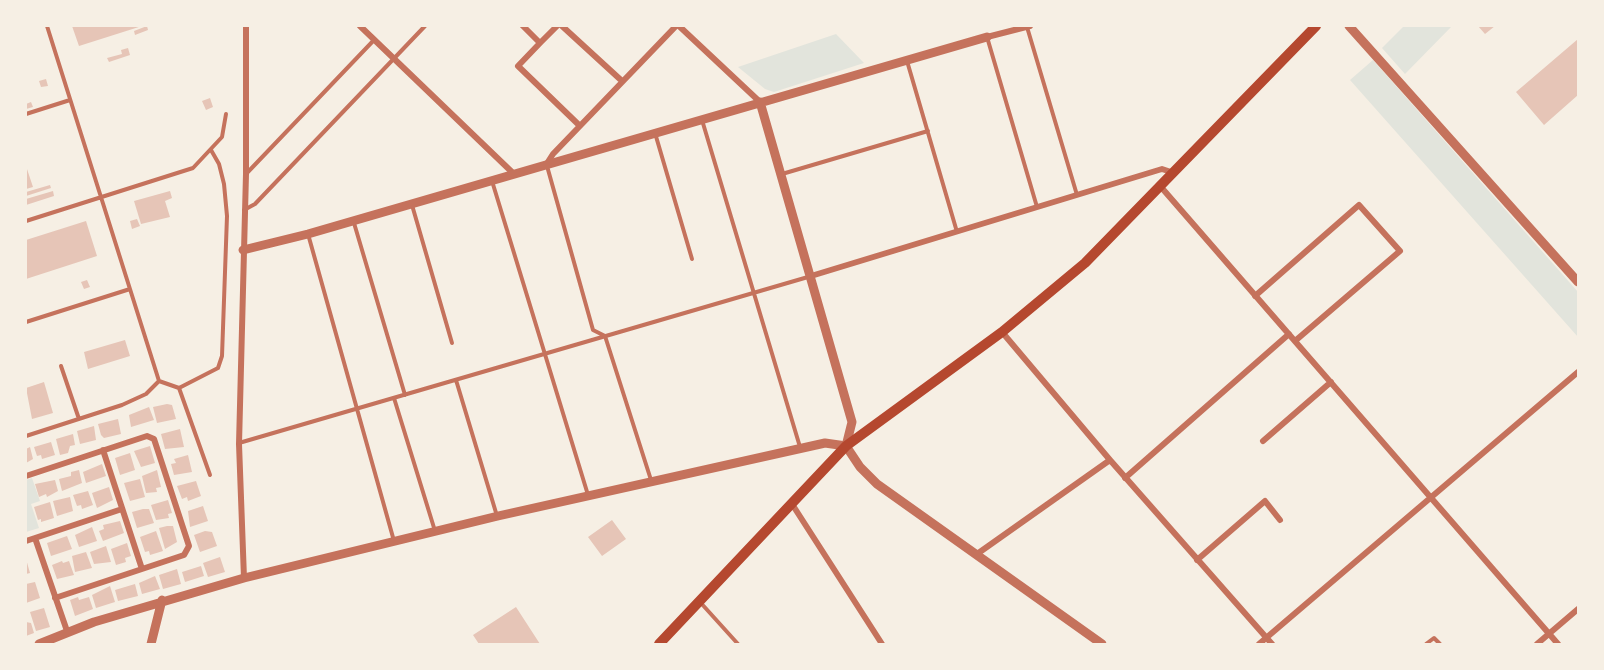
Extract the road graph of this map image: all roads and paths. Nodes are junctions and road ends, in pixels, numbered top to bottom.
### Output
1 (47, 26) edge
2 (246, 26) edge
3 (360, 26) edge
4 (425, 26) edge
5 (523, 26) edge
6 (557, 26) edge
7 (562, 26) edge
8 (677, 26) edge
9 (1024, 26) edge
10 (1316, 26) edge
11 (1349, 26) edge
12 (987, 37) junction
13 (374, 40) junction
14 (540, 43) junction
15 (907, 58) junction
16 (394, 59) junction
17 (622, 81) junction
18 (70, 99) junction
19 (760, 102) junction
20 (26, 114) edge
21 (226, 114) dead end
22 (702, 119) junction
23 (580, 126) junction
24 (928, 131) junction
25 (654, 133) junction
26 (211, 150) junction
27 (546, 165) junction
28 (1175, 173) junction
29 (246, 174) junction
30 (514, 174) junction
31 (781, 174) junction
32 (492, 180) junction
33 (1161, 187) junction
34 (1077, 196) junction
35 (101, 197) junction
36 (412, 204) junction
37 (1038, 208) junction
38 (244, 210) junction
39 (26, 221) edge
40 (354, 221) junction
41 (957, 233) junction
42 (308, 234) junction
43 (243, 250) junction
44 (692, 259) dead end
45 (811, 276) junction
46 (1578, 282) edge
47 (130, 289) junction
48 (752, 293) junction
49 (1256, 296) junction
50 (26, 322) edge
51 (1002, 332) junction
52 (1289, 334) junction
53 (605, 336) junction
54 (1295, 341) junction
55 (452, 343) dead end
56 (544, 354) junction
57 (61, 366) dead end
58 (1578, 372) edge
59 (456, 380) junction
60 (159, 381) junction
61 (1330, 382) junction
62 (179, 388) junction
63 (405, 395) junction
64 (394, 398) junction
65 (356, 409) junction
66 (79, 419) junction
67 (26, 436) edge
68 (1263, 441) dead end
69 (239, 444) junction
70 (846, 446) junction
71 (800, 447) junction
72 (103, 450) junction
73 (1110, 460) junction
74 (210, 474) dead end
75 (26, 476) edge
76 (1125, 478) junction
77 (652, 483) junction
78 (1431, 496) junction
79 (589, 497) junction
80 (792, 504) junction
81 (122, 509) junction
82 (498, 516) junction
83 (1280, 520) dead end
84 (435, 532) junction
85 (35, 538) junction
86 (26, 541) edge
87 (394, 542) junction
88 (977, 554) junction
89 (1197, 560) junction
90 (142, 569) junction
91 (244, 578) junction
92 (55, 598) junction
93 (162, 600) junction
94 (700, 602) junction
95 (1578, 609) edge
96 (67, 631) junction
97 (1549, 634) junction
98 (1266, 638) junction
99 (1102, 644) edge
100 (39, 645) edge
101 (151, 645) edge
102 (659, 645) edge
103 (738, 645) edge
104 (882, 645) edge
105 (1259, 645) edge
106 (1272, 645) edge
107 (1426, 645) edge
108 (1440, 645) edge
109 (1537, 645) edge
110 (1558, 645) edge

1 - 18 lane
2 - 29 street
3 - 13 street
4 - 16 lane
5 - 14 street
6 - 14 street
7 - 17 street
8 - 17 street
8 - 19 street
9 - 12 street
9 - 34 lane
10 - 28 main road
11 - 46 street
12 - 15 street
12 - 37 lane
13 - 16 street
13 - 29 lane
14 - 23 street
15 - 19 street
15 - 24 lane
16 - 30 street
16 - 38 lane
17 - 23 street
18 - 20 lane
18 - 35 lane
19 - 22 street
19 - 31 street
21 - 26 lane
22 - 25 street
22 - 48 lane
23 - 27 street
24 - 31 lane
24 - 41 lane
25 - 27 street
25 - 44 lane
26 - 35 lane
26 - 62 lane
27 - 30 street
27 - 53 lane
28 - 33 main road
28 - 34 street
29 - 38 street
30 - 32 street
31 - 45 street
32 - 36 street
32 - 56 lane
33 - 49 street
33 - 51 main road
34 - 37 street
35 - 39 lane
35 - 47 lane
36 - 40 street
36 - 55 lane
37 - 41 street
38 - 43 street
40 - 42 street
40 - 63 lane
41 - 45 street
42 - 43 street
42 - 65 lane
43 - 69 street
45 - 48 lane
45 - 70 street
47 - 50 lane
47 - 60 lane
48 - 53 lane
48 - 71 lane
49 - 52 street
49 - 54 street
51 - 70 main road
51 - 73 street
52 - 54 street
52 - 76 street
53 - 56 lane
53 - 77 lane
54 - 61 street
56 - 59 lane
56 - 79 lane
57 - 66 lane
58 - 78 street
59 - 63 lane
59 - 82 lane
60 - 62 lane
60 - 66 lane
61 - 68 street
61 - 78 street
62 - 74 lane
63 - 64 lane
64 - 65 lane
64 - 84 lane
65 - 69 lane
65 - 87 lane
66 - 67 lane
69 - 91 street
70 - 71 street
70 - 80 main road
70 - 88 street
71 - 77 street
72 - 75 street
72 - 81 street
72 - 90 street
73 - 76 street
73 - 88 street
76 - 89 street
77 - 79 street
78 - 97 street
78 - 98 street
79 - 82 street
80 - 94 main road
80 - 104 street
81 - 85 street
81 - 90 street
82 - 84 street
83 - 89 street
84 - 87 street
85 - 86 street
85 - 92 street
87 - 91 street
88 - 99 street
89 - 98 street
90 - 92 street
91 - 93 street
92 - 96 street
93 - 96 street
93 - 101 street
94 - 102 main road
94 - 103 lane
95 - 97 street
96 - 100 street
97 - 109 street
97 - 110 street
98 - 105 street
98 - 106 street
107 - 108 lane

